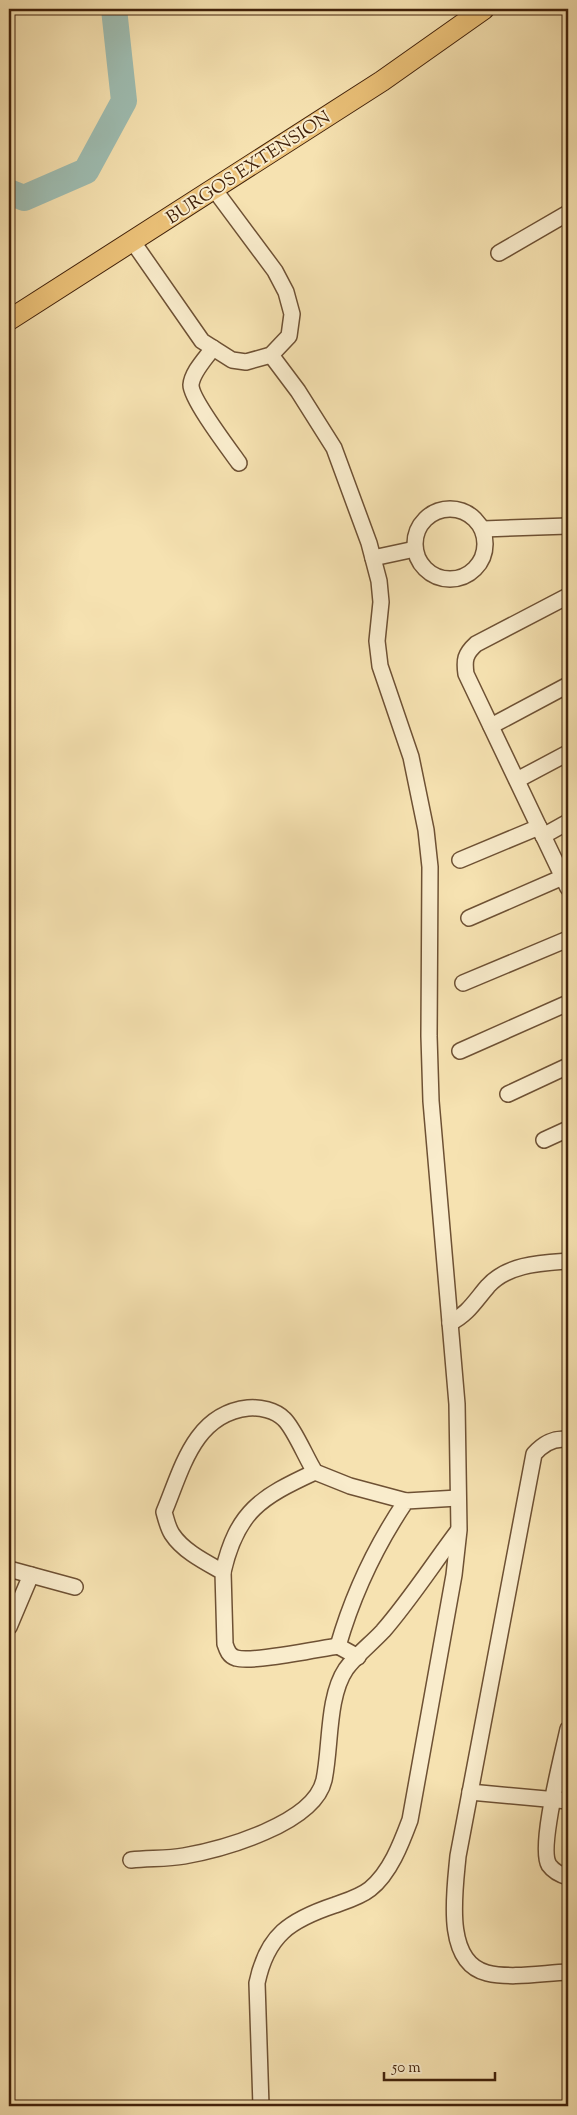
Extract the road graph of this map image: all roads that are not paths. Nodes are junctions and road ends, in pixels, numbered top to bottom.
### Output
1 (484, 9) edge
2 (214, 190) junction
3 (568, 213) edge
4 (133, 242) junction
5 (499, 254) dead end
6 (11, 313) edge
7 (212, 348) junction
8 (271, 355) junction
9 (239, 464) dead end
10 (565, 528) edge
11 (483, 529) junction
12 (415, 549) junction
13 (373, 558) junction
14 (568, 596) edge
15 (568, 685) edge
16 (491, 726) junction
17 (568, 753) edge
18 (516, 780) junction
19 (568, 822) edge
20 (541, 831) junction
21 (460, 860) dead end
22 (566, 882) edge
23 (469, 918) dead end
24 (568, 938) edge
25 (463, 982) dead end
26 (568, 1004) edge
27 (460, 1051) dead end
28 (568, 1066) edge
29 (508, 1094) dead end
30 (568, 1129) edge
31 (544, 1140) dead end
32 (568, 1261) edge
33 (450, 1323) junction
34 (568, 1440) edge
35 (315, 1472) junction
36 (458, 1498) junction
37 (406, 1501) junction
38 (459, 1530) junction
39 (9, 1569) edge
40 (222, 1572) junction
41 (31, 1575) junction
42 (75, 1587) dead end
43 (9, 1627) edge
44 (338, 1646) junction
45 (358, 1657) junction
46 (568, 1729) edge
47 (470, 1792) junction
48 (561, 1801) edge
49 (131, 1860) dead end
50 (568, 1877) edge
51 (568, 1972) edge
52 (261, 2106) edge

1 - 2 main road, BURGOS EXTENSION
2 - 4 main road, BURGOS EXTENSION
2 - 8 street
3 - 5 street
4 - 6 main road, BURGOS EXTENSION
4 - 7 street
7 - 8 street
7 - 9 street
8 - 13 street
10 - 11 street
11 - 12 street
11 - 12 street
12 - 13 street
13 - 33 street
14 - 16 street
15 - 16 street
16 - 18 street
17 - 18 street
18 - 20 street
19 - 20 street
20 - 21 street
20 - 22 street
22 - 23 street
24 - 25 street
26 - 27 street
28 - 29 street
30 - 31 street
32 - 33 street
33 - 36 street
34 - 47 street
35 - 37 street
35 - 40 street
35 - 40 street
36 - 37 street
36 - 38 street
37 - 44 street
38 - 45 street
38 - 52 street
39 - 41 street
40 - 44 street
41 - 42 street
41 - 43 street
44 - 45 street
45 - 49 street
46 - 48 street
47 - 48 street
47 - 51 street
48 - 50 street

